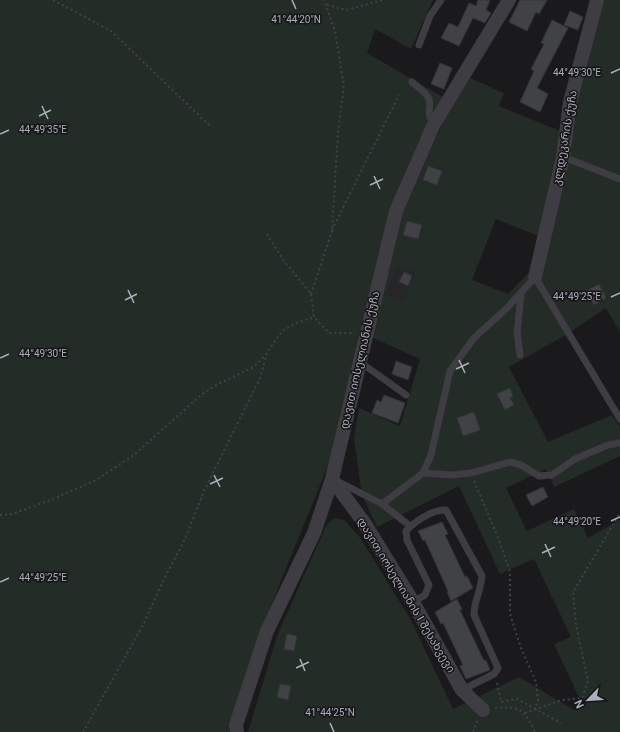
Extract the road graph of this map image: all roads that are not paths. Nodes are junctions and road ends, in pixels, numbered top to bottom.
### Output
1 (439, 0) edge
2 (509, 0) edge
3 (597, 0) edge
4 (419, 45) dead end
5 (412, 82) dead end
6 (434, 124) junction
7 (563, 157) junction
8 (620, 179) edge
9 (535, 277) junction
10 (521, 294) junction
11 (520, 355) dead end
12 (359, 362) junction
13 (406, 395) dead end
14 (620, 419) edge
15 (620, 443) edge
16 (423, 473) junction
17 (332, 478) junction
18 (382, 504) junction
19 (410, 526) junction
20 (413, 602) junction
21 (462, 690) junction
22 (483, 710) road end
23 (237, 732) edge

1 - 4 lane
2 - 6 street, დავით იოსელიანის ქუჩა
3 - 7 street, კლდეკარის ქუჩა
5 - 6 lane
6 - 12 street, დავით იოსელიანის ქუჩა
7 - 8 lane
7 - 9 street, კლდეკარის ქუჩა
9 - 10 lane
9 - 14 lane
10 - 11 lane
10 - 16 lane
12 - 13 lane
12 - 17 street, დავით იოსელიანის ქუჩა
15 - 16 lane
16 - 18 lane
17 - 18 lane
17 - 20 street, დავით იოსელიანის I შესახვევი
17 - 23 street, დავით იოსელიანის ქუჩა
18 - 19 lane
19 - 20 lane
19 - 21 lane
20 - 21 street, დავით იოსელიანის I შესახვევი
21 - 22 street, დავით იოსელიანის I შესახვევი

